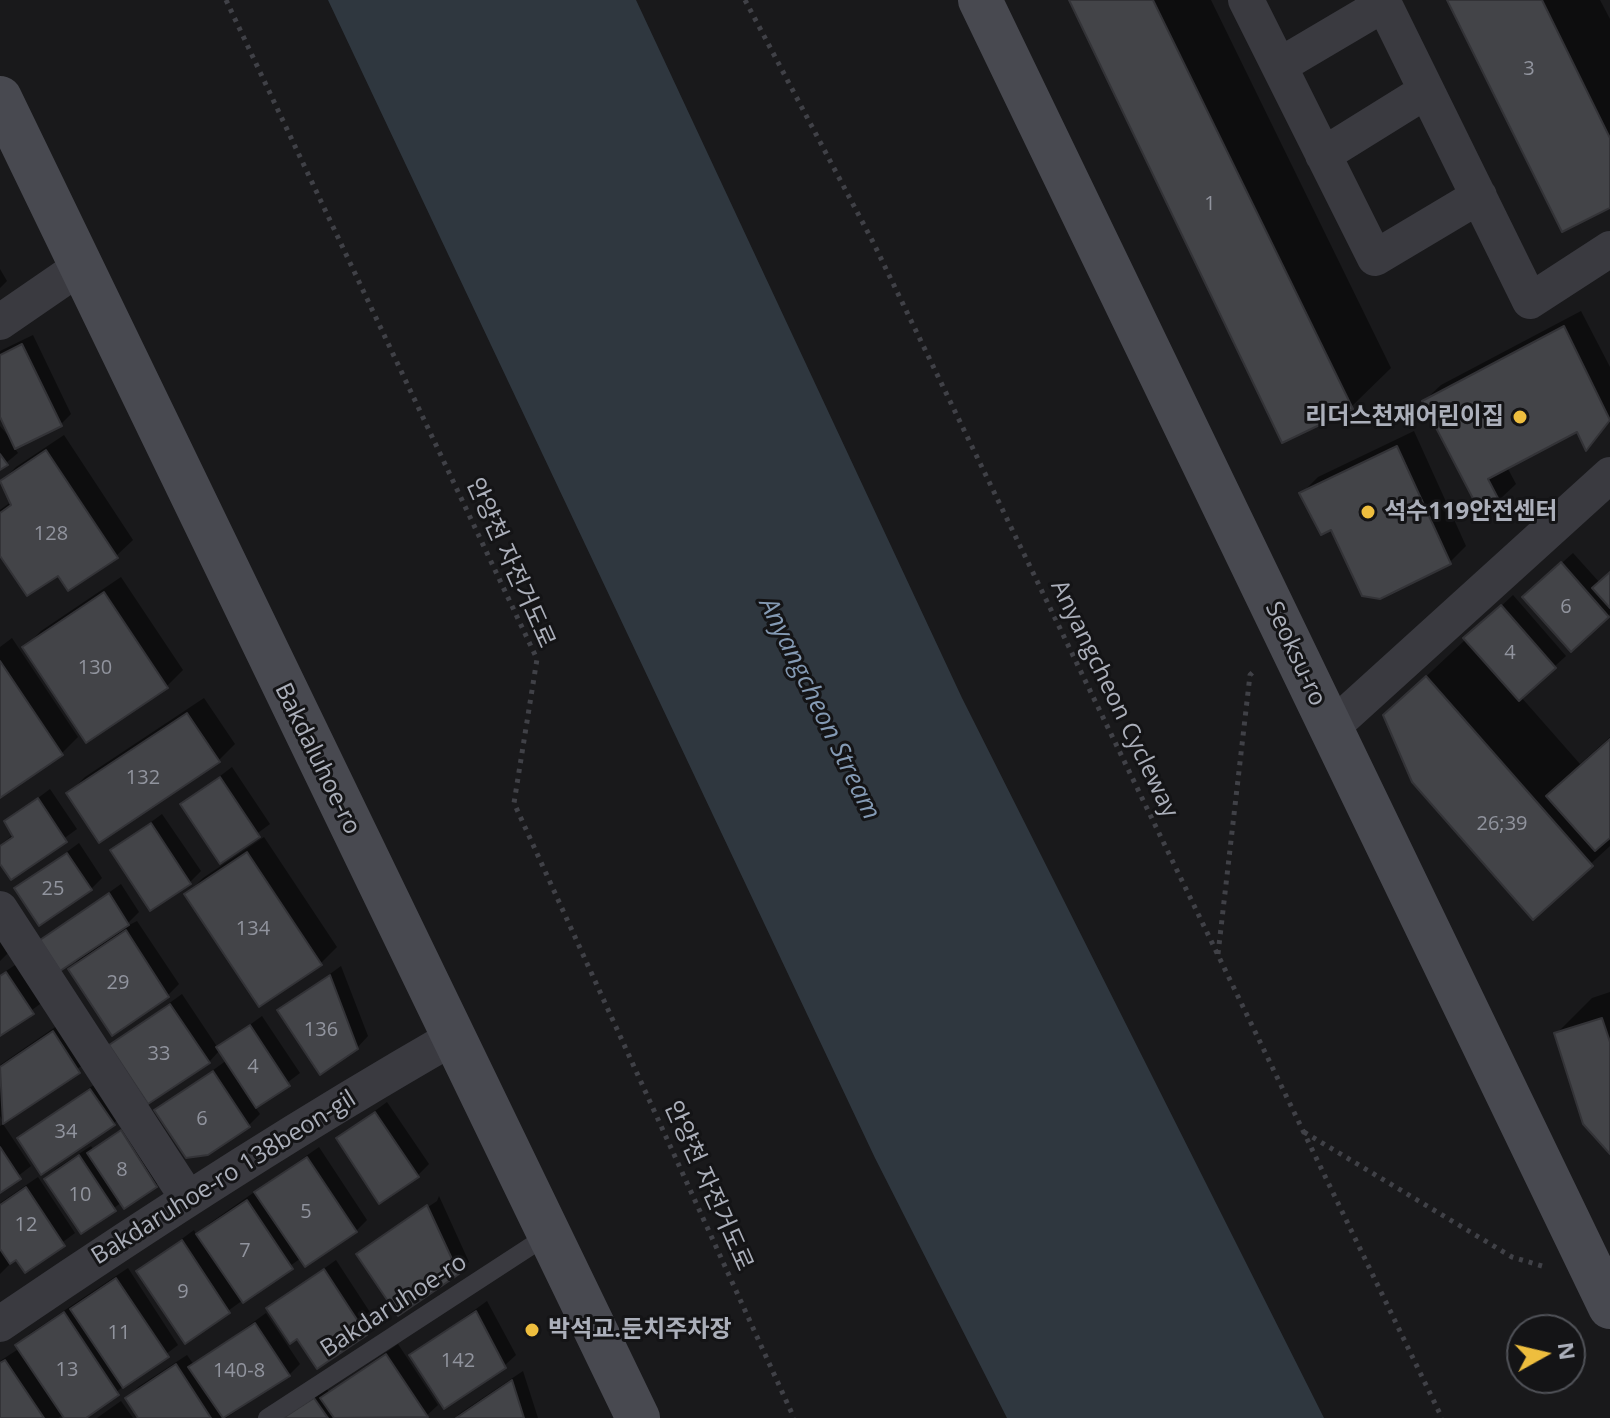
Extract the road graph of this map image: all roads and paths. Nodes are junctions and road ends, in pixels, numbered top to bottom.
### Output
1 (226, 0) edge
2 (745, 0) edge
3 (980, 0) edge
4 (1246, 0) edge
5 (1383, 2) edge
6 (1279, 66) junction
7 (1426, 91) junction
8 (0, 98) edge
9 (1323, 155) junction
10 (1479, 196) junction
11 (1610, 249) edge
12 (80, 267) junction
13 (0, 322) edge
14 (1610, 475) edge
15 (1288, 638) junction
16 (1330, 729) junction
17 (0, 909) edge
18 (1218, 955) junction
19 (452, 1038) junction
20 (1303, 1131) junction
21 (187, 1197) junction
22 (548, 1235) junction
23 (1606, 1286) edge
24 (0, 1324) edge
25 (630, 1415) edge
26 (267, 1418) edge
27 (794, 1418) edge
28 (1442, 1418) edge

1 - 27 path, 안양천 자전거도로
2 - 18 path, Anyangcheon Cycleway
3 - 15 street, Seoksu-ro
4 - 6 street
5 - 6 street
5 - 7 street
6 - 9 street
7 - 9 street
7 - 10 street
8 - 12 street, Bakdaluhoe-ro
9 - 10 street
10 - 11 street
12 - 13 street
12 - 19 street, Bakdaluhoe-ro
14 - 16 street
15 - 16 street, Seoksu-ro
15 - 18 path
16 - 23 street, Seoksu-ro
17 - 21 street
18 - 20 path, Anyangcheon Cycleway
19 - 21 street, Bakdaruhoe-ro 138beon-gil
19 - 22 street, Bakdaluhoe-ro
20 - 23 path
20 - 28 path, Anyangcheon Cycleway
21 - 24 street, Bakdaruhoe-ro 138beon-gil
22 - 25 street, Bakdaluhoe-ro
22 - 26 lane, Bakdaruhoe-ro

